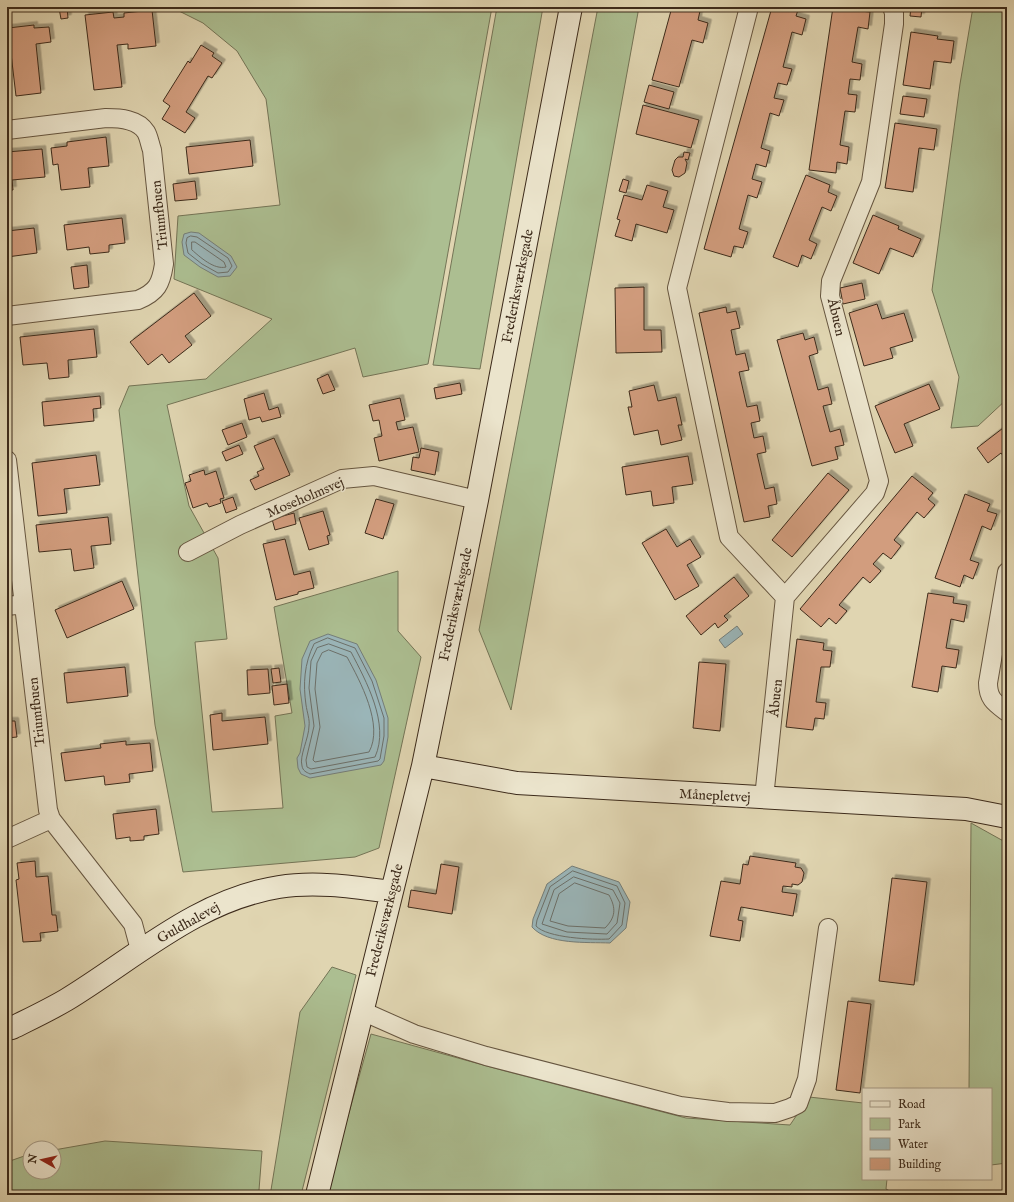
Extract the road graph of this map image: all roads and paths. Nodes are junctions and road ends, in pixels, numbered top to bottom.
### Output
1 (571, 7) edge
2 (749, 7) edge
3 (892, 7) edge
4 (7, 130) edge
5 (7, 316) edge
6 (7, 460) edge
7 (476, 500) junction
8 (188, 552) dead end
9 (1007, 572) edge
10 (785, 597) junction
11 (15, 605) edge
12 (1007, 712) edge
13 (423, 766) junction
14 (764, 798) junction
15 (1007, 817) edge
16 (51, 820) junction
17 (7, 839) edge
18 (391, 892) junction
19 (828, 928) dead end
20 (140, 950) junction
21 (362, 1011) junction
22 (7, 1029) edge
23 (317, 1195) edge

1 - 7 street, Frederiksværksgade
2 - 10 street
3 - 10 street, Åbuen
4 - 5 street, Triumfbuen
6 - 11 street, Triumfbuen
7 - 8 street, Moseholmsvej
7 - 13 street, Frederiksværksgade
9 - 12 street
10 - 14 street, Åbuen
11 - 16 street, Triumfbuen
13 - 14 street, Månepletvej
13 - 18 street, Frederiksværksgade
14 - 15 street, Månepletvej
16 - 17 street
16 - 20 street, Triumfbuen
18 - 20 street, Guldhalevej
18 - 21 street, Frederiksværksgade
19 - 21 street
20 - 22 street, Guldhalevej
21 - 23 street, Frederiksværksgade

